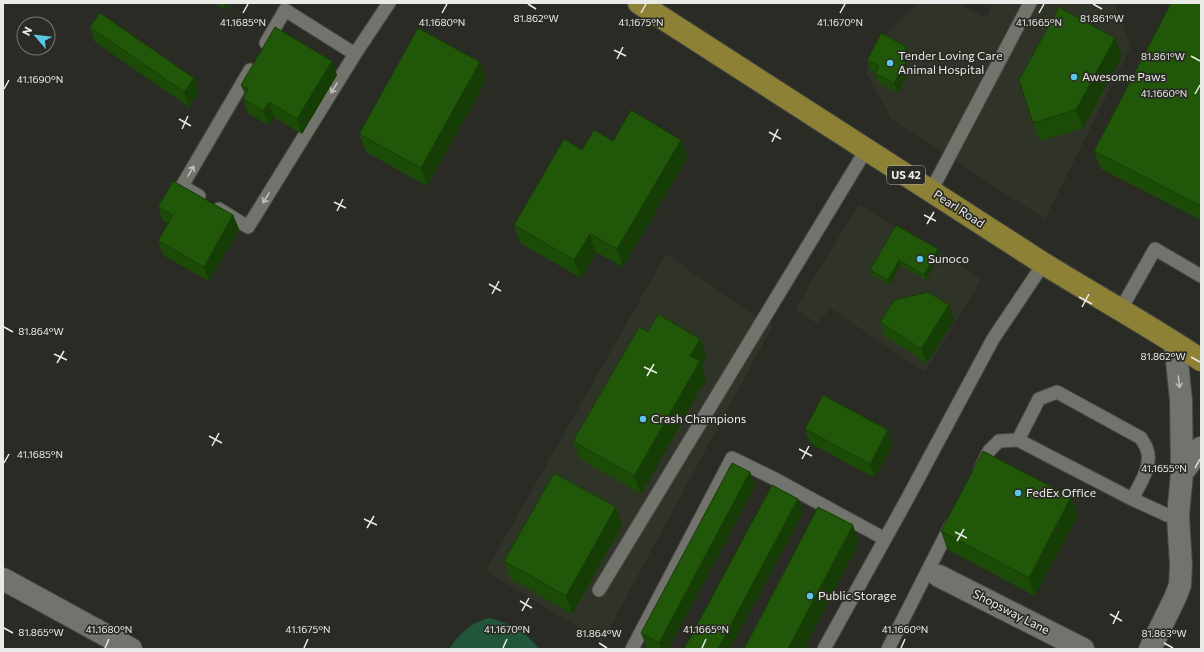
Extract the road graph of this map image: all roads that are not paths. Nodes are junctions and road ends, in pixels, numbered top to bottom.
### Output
1 (389, 3) edge
2 (639, 3) edge
3 (1030, 3) edge
4 (355, 54) junction
5 (866, 150) junction
6 (931, 191) junction
7 (1044, 264) junction
8 (1201, 276) edge
9 (1121, 309) junction
10 (1176, 343) junction
11 (1201, 360) edge
12 (1018, 440) junction
13 (1201, 448) edge
14 (1182, 473) junction
15 (975, 479) edge
16 (1132, 499) junction
17 (957, 514) edge
18 (1178, 516) junction
19 (885, 539) junction
20 (934, 573) junction
21 (3, 579) edge
22 (600, 590) dead end
23 (131, 649) edge
24 (632, 649) edge
25 (824, 649) edge
26 (888, 649) edge
27 (1083, 649) edge
28 (1150, 649) edge

1 - 4 lane
2 - 5 main road, Pearl Road / US 42
3 - 6 lane
4 -> 4 lane
5 - 6 main road, Pearl Road / US 42
5 - 22 lane
6 - 7 main road, Pearl Road / US 42
7 - 9 main road, Pearl Road / US 42
7 - 19 lane
8 - 9 lane
9 - 10 main road, Pearl Road / US 42
10 - 11 main road, Pearl Road / US 42
10 -> 14 street
12 - 15 lane
12 - 16 lane
12 - 16 lane
13 - 14 street
14 - 18 street
16 - 18 lane
17 - 20 lane
18 - 28 street
19 - 24 lane
19 - 25 lane
20 - 26 lane
20 - 27 street, Shopsway Lane
21 - 23 street

